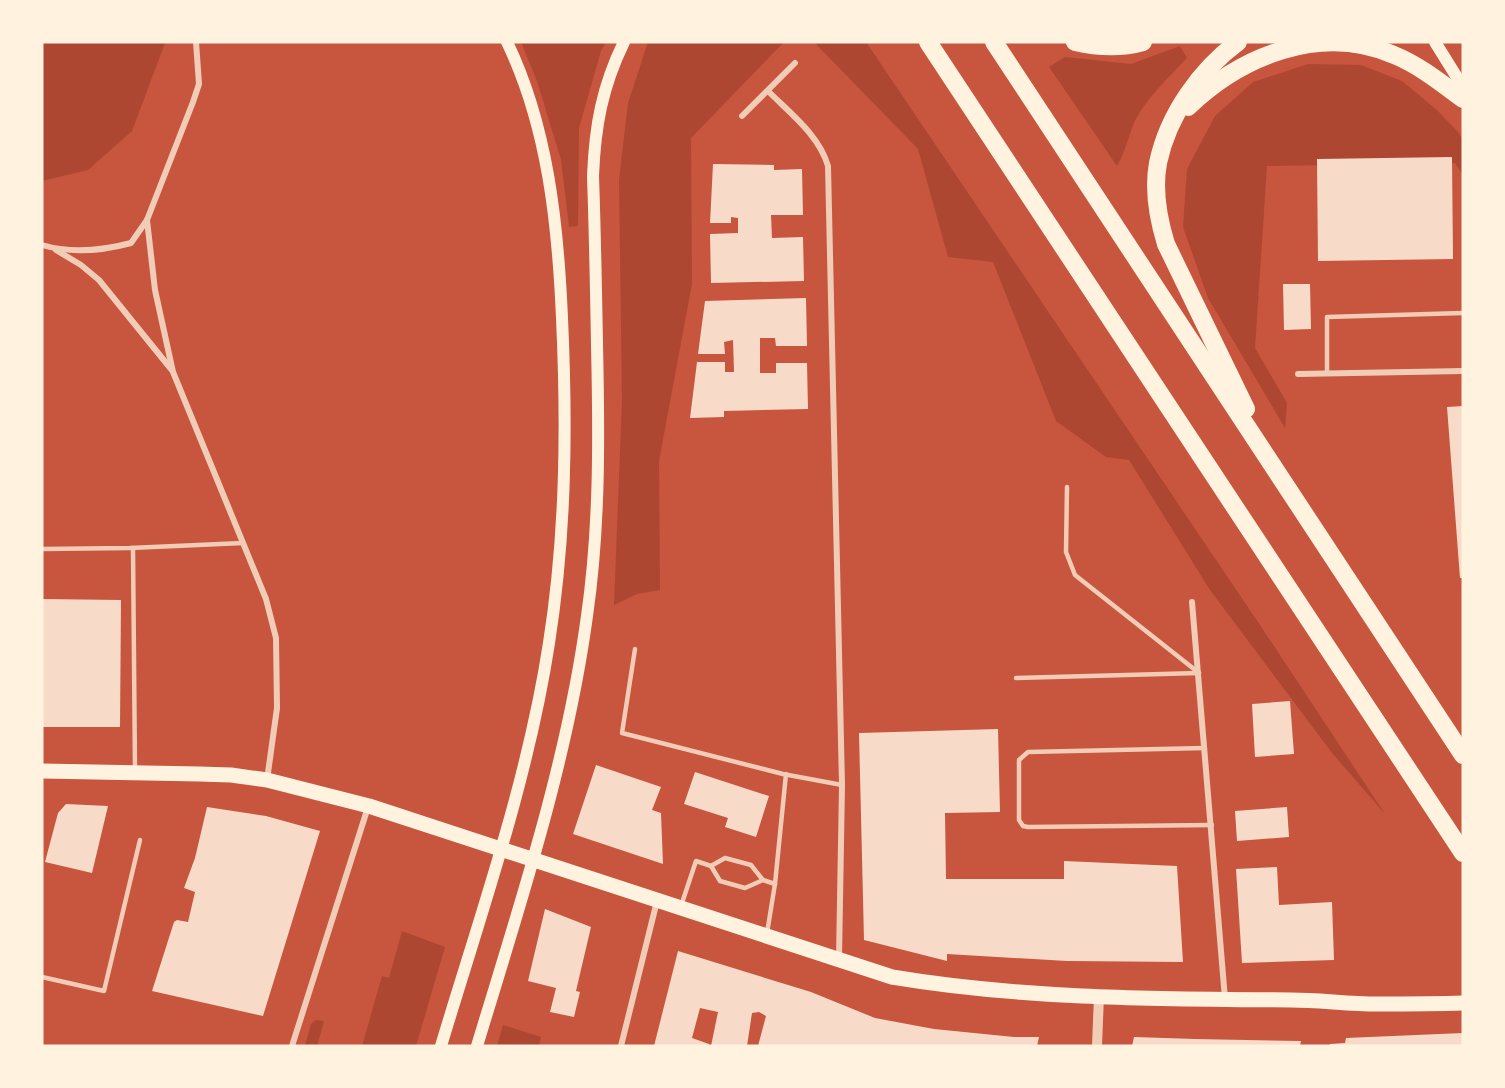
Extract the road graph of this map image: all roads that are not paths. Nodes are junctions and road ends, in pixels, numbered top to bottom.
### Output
1 (196, 42) edge
2 (507, 42) edge
3 (624, 42) edge
4 (928, 42) edge
5 (994, 42) edge
6 (1075, 42) edge
7 (1143, 42) edge
8 (1238, 42) edge
9 (1435, 42) edge
10 (795, 63) dead end
11 (1463, 87) edge
12 (768, 91) junction
13 (1463, 99) edge
14 (742, 116) dead end
15 (1173, 121) junction
16 (147, 220) junction
17 (42, 245) edge
18 (54, 248) junction
19 (1463, 314) edge
20 (1463, 370) edge
21 (173, 372) junction
22 (1298, 374) dead end
23 (1327, 374) junction
24 (1280, 478) junction
25 (1067, 487) dead end
26 (243, 543) junction
27 (133, 548) junction
28 (42, 549) edge
29 (1192, 602) dead end
30 (635, 650) dead end
31 (1199, 673) junction
32 (1016, 678) dead end
33 (1205, 748) junction
34 (1463, 755) edge
35 (42, 771) edge
36 (135, 772) junction
37 (786, 774) junction
38 (267, 780) junction
39 (842, 785) junction
40 (369, 806) junction
41 (1212, 825) junction
42 (140, 840) dead end
43 (1463, 853) edge
44 (711, 866) junction
45 (763, 880) junction
46 (774, 884) junction
47 (657, 901) junction
48 (680, 909) junction
49 (767, 936) junction
50 (839, 958) junction
51 (42, 977) edge
52 (1099, 996) junction
53 (1226, 1000) junction
54 (1463, 1003) edge
55 (292, 1046) edge
56 (441, 1046) edge
57 (477, 1046) edge
58 (621, 1046) edge
59 (1097, 1046) edge

1 - 16 street
2 - 56 main road
3 - 57 main road
4 - 43 highway
5 - 24 highway
6 - 7 highway
8 - 15 highway
9 - 11 main road
10 - 12 street
12 - 14 street
12 - 39 street
13 - 15 highway
15 - 24 highway
16 - 18 street
16 - 21 street
17 - 18 street
18 - 21 street
19 - 23 lane
20 - 23 street
21 - 26 street
22 - 23 street
24 - 34 highway
25 - 31 lane
26 - 27 lane
26 - 38 street
27 - 28 lane
27 - 36 lane
29 - 31 street
30 - 37 lane
31 - 32 lane
31 - 33 street
33 - 41 street
33 - 41 lane
35 - 36 main road
36 - 38 main road
37 - 39 lane
37 - 46 lane
38 - 40 main road
39 - 50 street
40 - 47 main road
40 - 55 street
41 - 53 street
42 - 51 lane
44 - 45 lane
44 - 45 lane
44 - 48 lane
45 - 46 lane
46 - 49 lane
47 - 48 main road
47 - 58 street
48 - 49 main road
49 - 50 main road
50 - 52 main road
52 - 53 main road
52 - 59 street
53 - 54 main road

